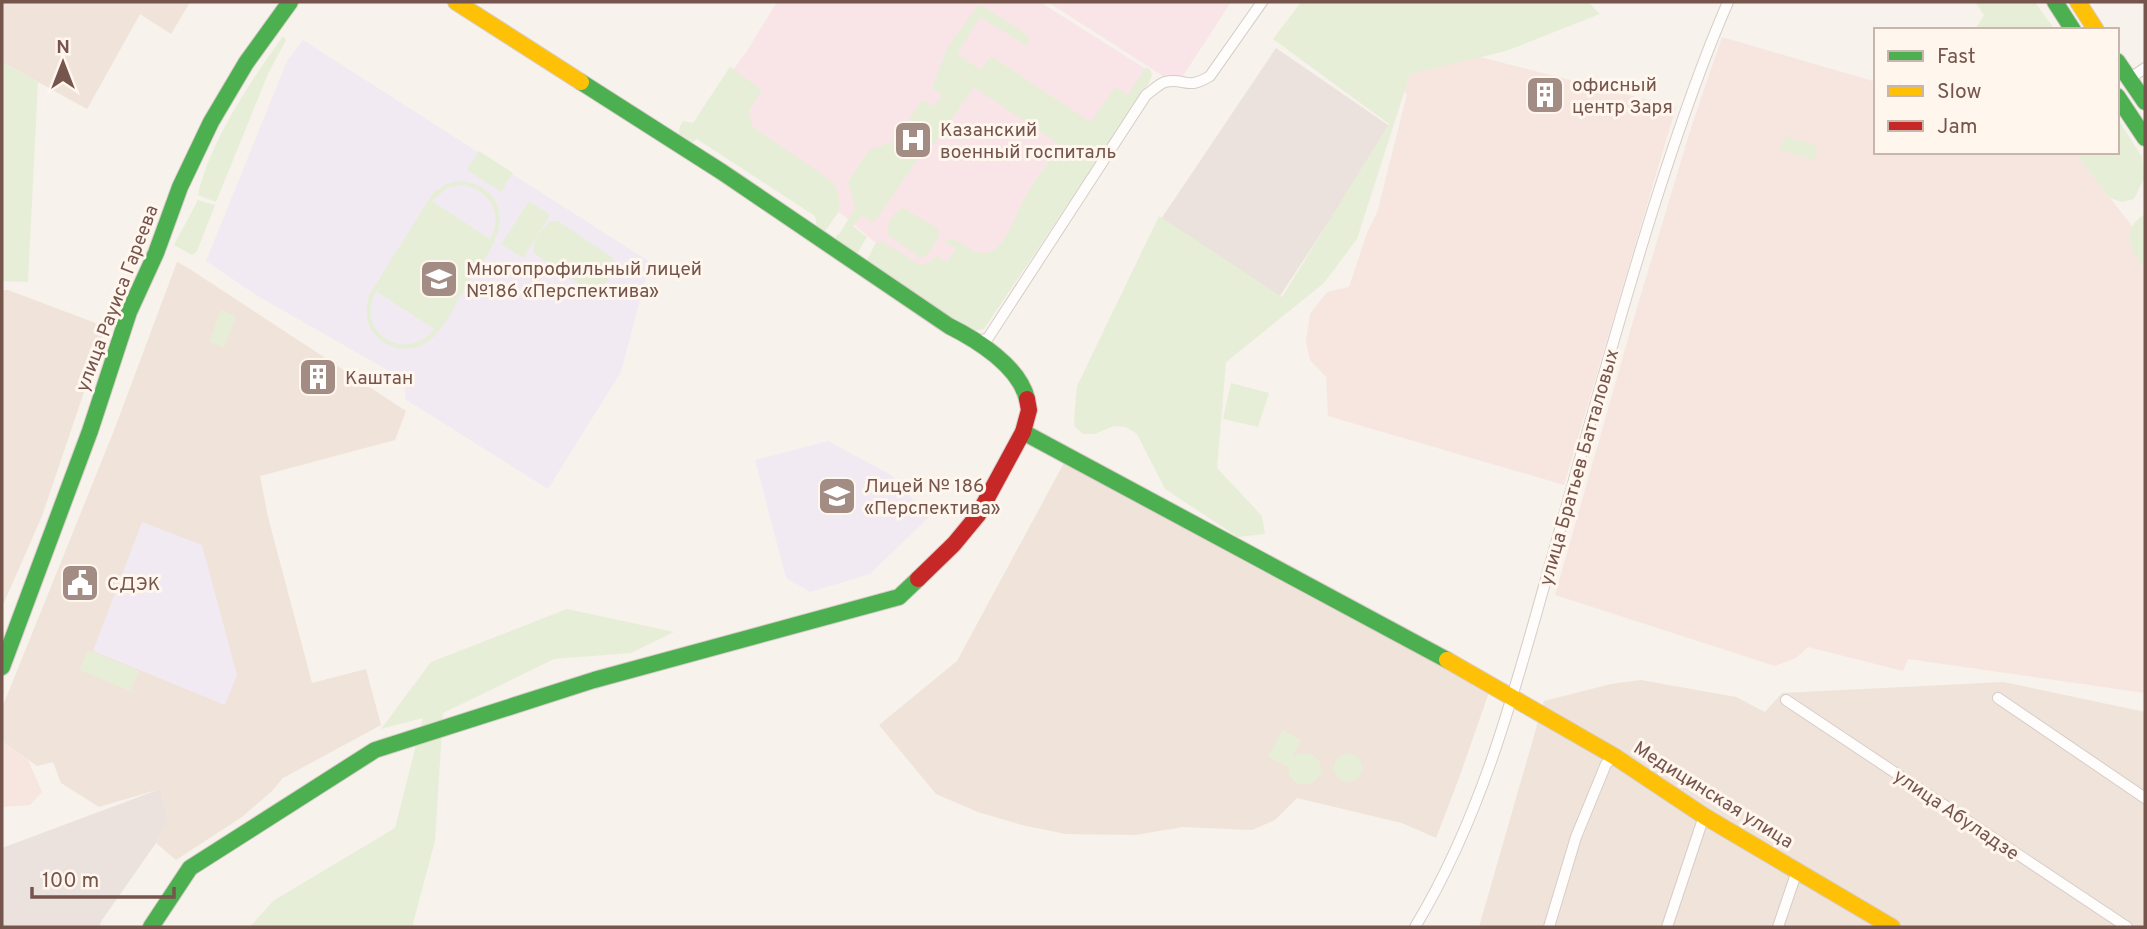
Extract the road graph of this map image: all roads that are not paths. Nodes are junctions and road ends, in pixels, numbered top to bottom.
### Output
1 (456, 2) edge
2 (1262, 2) edge
3 (1728, 2) edge
4 (2054, 2) edge
5 (2078, 2) edge
6 (284, 4) edge
7 (2072, 28) edge
8 (2095, 28) edge
9 (2119, 64) edge
10 (2145, 68) edge
11 (2129, 79) junction
12 (2119, 99) edge
13 (2145, 102) edge
14 (2145, 138) edge
15 (979, 341) junction
16 (1023, 432) junction
17 (2, 667) edge
18 (1514, 698) junction
19 (1998, 698) dead end
20 (1786, 700) dead end
21 (1614, 756) junction
22 (2145, 798) edge
23 (1704, 816) junction
24 (1797, 871) junction
25 (151, 927) edge
26 (1415, 927) edge
27 (1549, 927) edge
28 (1667, 927) edge
29 (1778, 927) edge
30 (1892, 927) edge
31 (2127, 927) edge

1 - 15 street
2 - 15 street
3 - 18 street, улица Братьев Батталовых
4 - 7 street
5 - 8 street
6 - 17 street, улица Рауиса Гареева
9 - 11 street
10 - 11 street
11 - 13 street
12 - 14 street
15 - 16 street
16 - 18 street, Медицинская улица
16 - 25 street
18 - 21 street, Медицинская улица
18 - 26 street, улица Братьев Батталовых
19 - 22 street
20 - 31 street, улица Абуладзе
21 - 23 street, Медицинская улица
21 - 27 street
23 - 24 street, Медицинская улица
23 - 28 street
24 - 29 street
24 - 30 street, Медицинская улица

